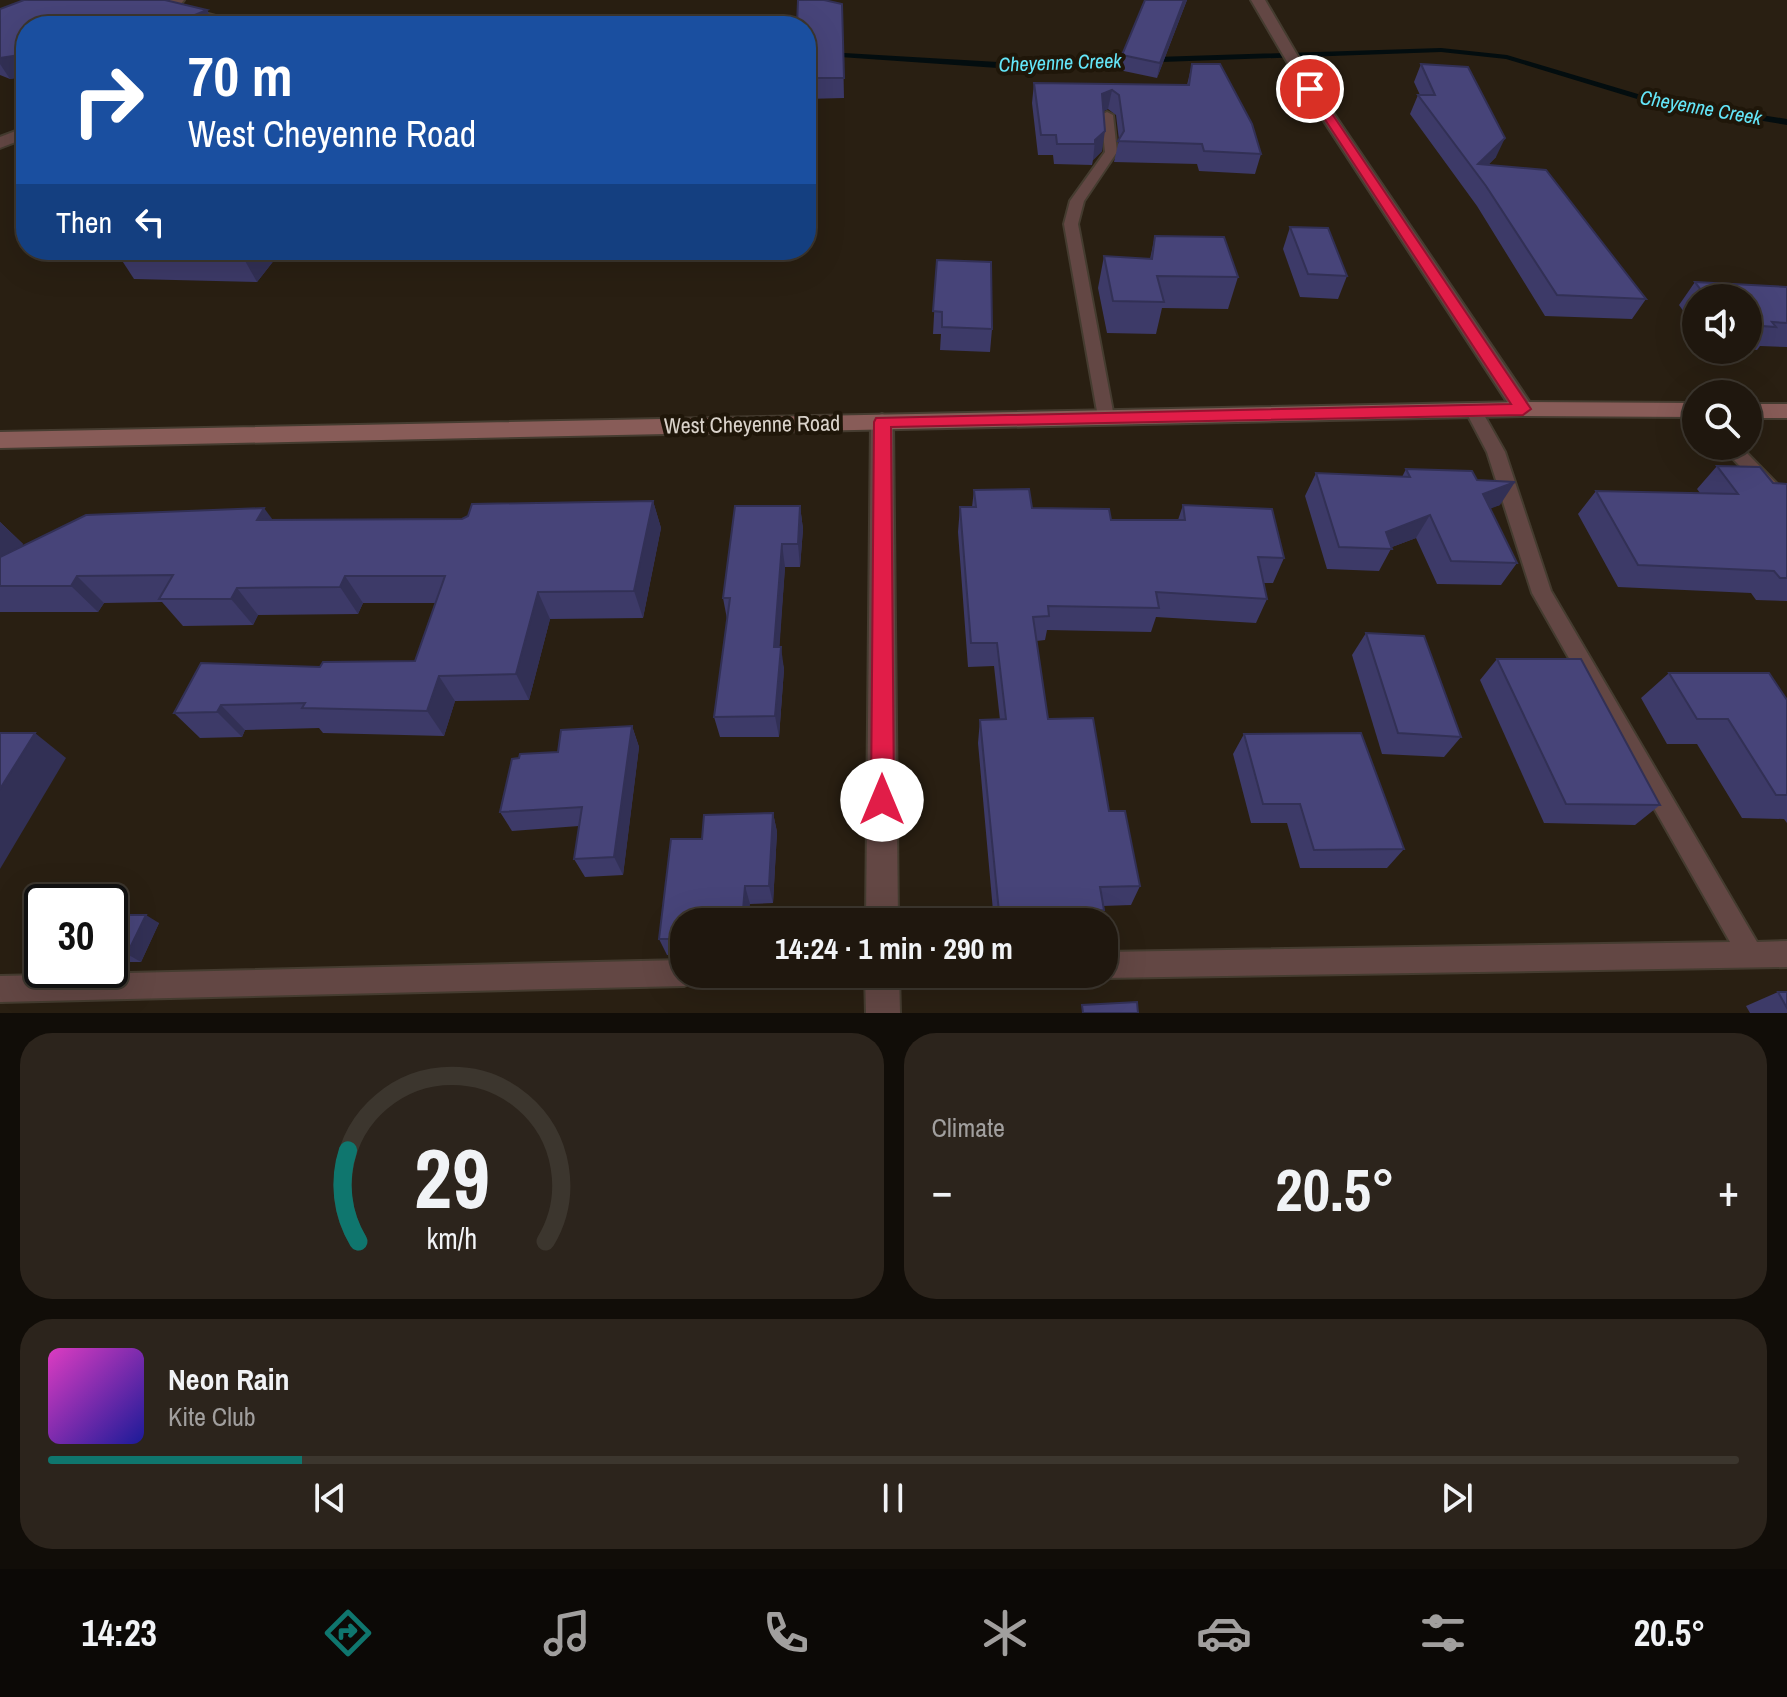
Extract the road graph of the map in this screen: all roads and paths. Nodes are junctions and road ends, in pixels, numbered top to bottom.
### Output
1 (177, 0) edge
2 (1258, 0) edge
3 (203, 16) edge
4 (1107, 115) edge
5 (1523, 409) junction
6 (1473, 410) junction
7 (1682, 410) edge
8 (1762, 411) edge
9 (1787, 411) edge
10 (1106, 417) junction
11 (882, 422) junction
12 (0, 440) edge
13 (1744, 460) edge
14 (1787, 505) edge
15 (882, 908) edge
16 (1787, 954) edge
17 (1751, 955) junction
18 (1118, 965) edge
19 (670, 973) edge
20 (882, 988) edge
21 (0, 989) edge
22 (883, 1013) edge

1 - 3 street
2 - 5 street
4 - 10 lane
5 - 6 main road, West Cheyenne Road
5 - 7 main road, West Cheyenne Road
6 - 10 main road, West Cheyenne Road
6 - 17 lane
8 - 9 main road
10 - 11 main road, West Cheyenne Road
11 - 12 main road, West Cheyenne Road
11 - 15 street
13 - 14 lane
16 - 17 lane
17 - 18 lane
19 - 21 lane
20 - 22 street

